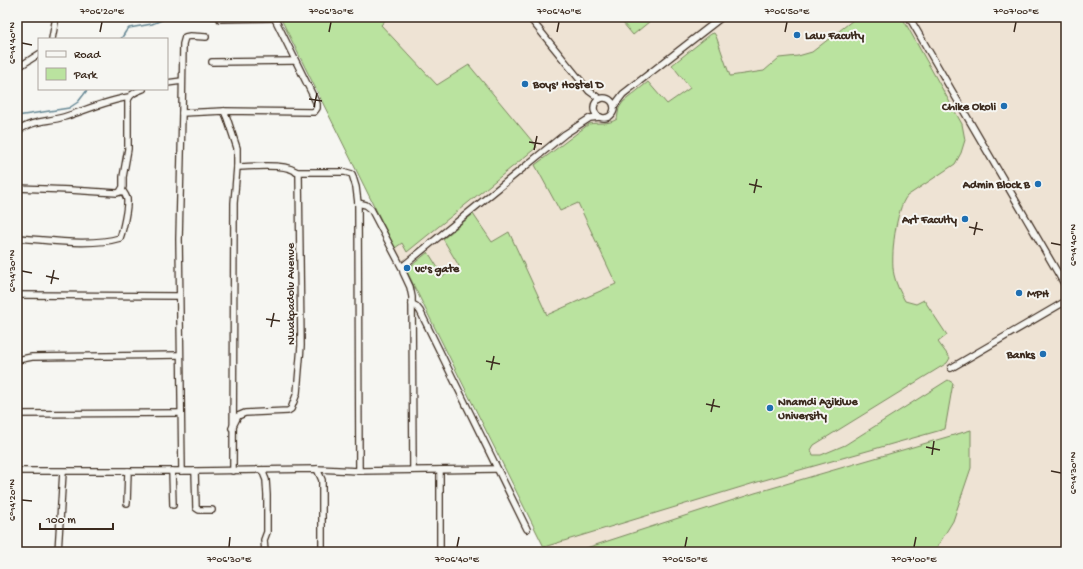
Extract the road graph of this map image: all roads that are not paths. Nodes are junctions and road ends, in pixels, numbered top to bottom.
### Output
1 (56, 17) edge
2 (529, 17) edge
3 (722, 17) edge
4 (909, 17) edge
5 (1064, 17) edge
6 (275, 18) edge
7 (220, 19) dead end
8 (1066, 20) edge
9 (206, 37) dead end
10 (52, 38) edge
11 (38, 55) edge
12 (295, 61) junction
13 (212, 62) dead end
14 (17, 68) edge
15 (182, 81) junction
16 (168, 83) edge
17 (141, 90) edge
18 (589, 91) junction
19 (623, 94) junction
20 (129, 97) junction
21 (600, 99) junction
22 (609, 99) junction
23 (614, 106) junction
24 (595, 108) junction
25 (224, 112) junction
26 (182, 114) junction
27 (600, 117) junction
28 (590, 118) junction
29 (17, 132) edge
30 (237, 167) junction
31 (296, 172) junction
32 (17, 188) edge
33 (122, 190) junction
34 (358, 203) junction
35 (17, 238) edge
36 (403, 270) junction
37 (1066, 287) edge
38 (17, 296) edge
39 (179, 296) junction
40 (1066, 301) edge
41 (412, 304) junction
42 (180, 355) junction
43 (17, 360) edge
44 (951, 368) dead end
45 (181, 413) junction
46 (17, 414) edge
47 (232, 428) junction
48 (317, 469) junction
49 (497, 469) junction
50 (262, 470) junction
51 (413, 470) junction
52 (440, 470) junction
53 (17, 471) edge
54 (128, 471) junction
55 (172, 471) junction
56 (182, 471) junction
57 (196, 471) junction
58 (233, 471) junction
59 (359, 471) junction
60 (63, 472) junction
61 (127, 504) dead end
62 (173, 505) dead end
63 (212, 510) dead end
64 (527, 529) dead end
65 (58, 552) edge
66 (265, 552) edge
67 (322, 552) edge
68 (440, 552) edge

1 - 10 street
2 - 18 street
3 - 19 street
4 - 37 street
5 - 8 street
6 - 7 street
6 - 12 street
9 - 15 street
11 - 14 street
12 - 13 street
12 - 25 street
15 - 16 street
15 - 26 street
17 - 20 street
18 - 21 street
18 - 24 street
19 - 22 street
19 - 23 street
20 - 29 street
20 - 33 street
21 - 22 street
21 - 24 street
22 - 23 street
23 - 27 street
24 - 27 street
24 - 28 street
25 - 26 street
25 - 30 street
26 - 39 street
27 - 28 street
28 - 36 street
30 - 31 street
30 - 47 street
31 - 34 street
31 - 47 street, Nwakpadolu Avenue
32 - 33 street
33 - 35 street
34 - 36 street
34 - 59 street
36 - 41 street
38 - 39 street
39 - 42 street
40 - 44 street
41 - 49 street
41 - 51 street
42 - 43 street
42 - 45 street
45 - 46 street
45 - 56 street
47 - 58 street
48 - 50 street
48 - 59 street
48 - 67 street
49 - 52 street
49 - 64 street
50 - 58 street
50 - 66 street
51 - 52 street
51 - 59 street
52 - 68 street
53 - 60 street
54 - 55 street
54 - 60 street
54 - 61 street
55 - 56 street
55 - 62 street
56 - 57 street
57 - 58 street
57 - 63 street
60 - 65 street

